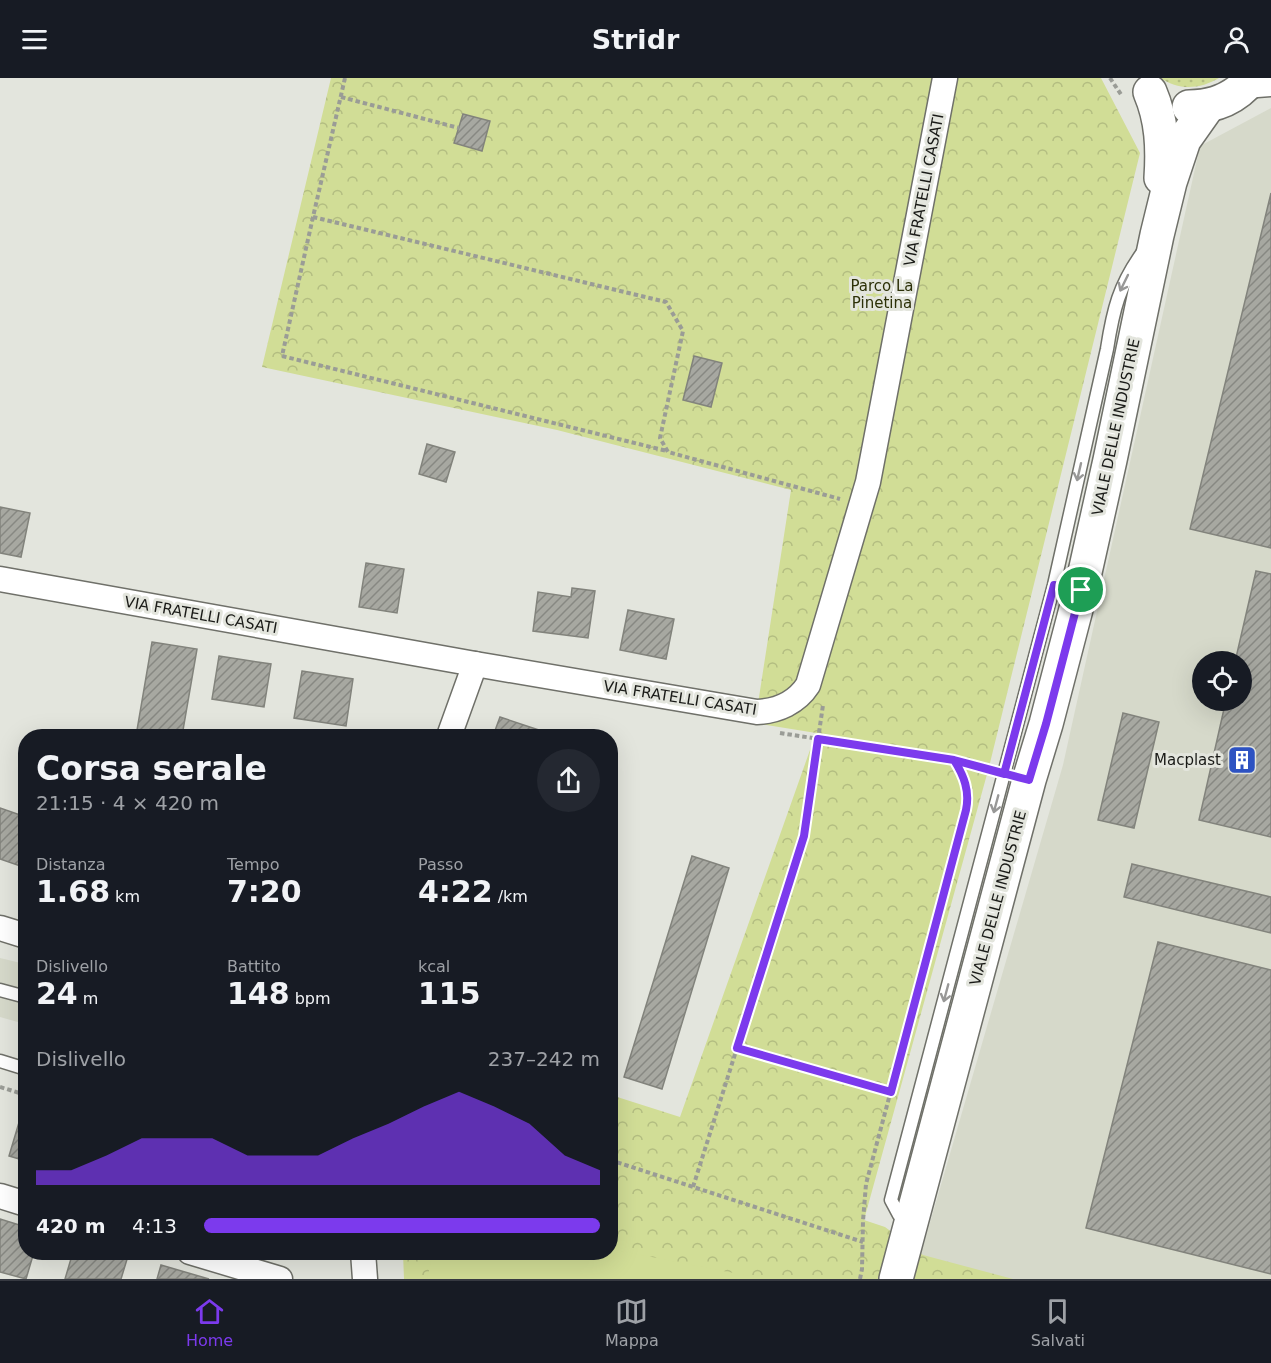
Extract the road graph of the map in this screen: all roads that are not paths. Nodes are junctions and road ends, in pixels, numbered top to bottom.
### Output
1 (945, 78) edge
2 (1256, 83) edge
3 (1143, 85) edge
4 (1208, 106) junction
5 (1157, 235) junction
6 (0, 579) edge
7 (1067, 588) junction
8 (475, 664) junction
9 (452, 729) edge
10 (0, 928) edge
11 (18, 934) edge
12 (0, 990) edge
13 (18, 995) edge
14 (0, 1061) edge
15 (18, 1067) edge
16 (0, 1196) edge
17 (18, 1202) edge
18 (911, 1221) junction
19 (217, 1260) edge
20 (364, 1260) edge
21 (280, 1279) edge
22 (365, 1279) edge
23 (896, 1279) edge

1 - 8 street, VIA FRATELLI CASATI
2 - 4 street
3 - 4 street
3 - 5 street, VIALE DELLE INDUSTRIE
4 - 5 street, VIALE DELLE INDUSTRIE
5 - 7 street, VIALE DELLE INDUSTRIE
6 - 8 street, VIA FRATELLI CASATI
7 - 18 street, VIALE DELLE INDUSTRIE
7 -> 18 lane
8 - 9 street
10 - 11 street
12 - 13 lane
14 - 15 lane
16 - 17 street
18 - 23 street, VIALE DELLE INDUSTRIE
19 - 21 street
20 - 22 street

